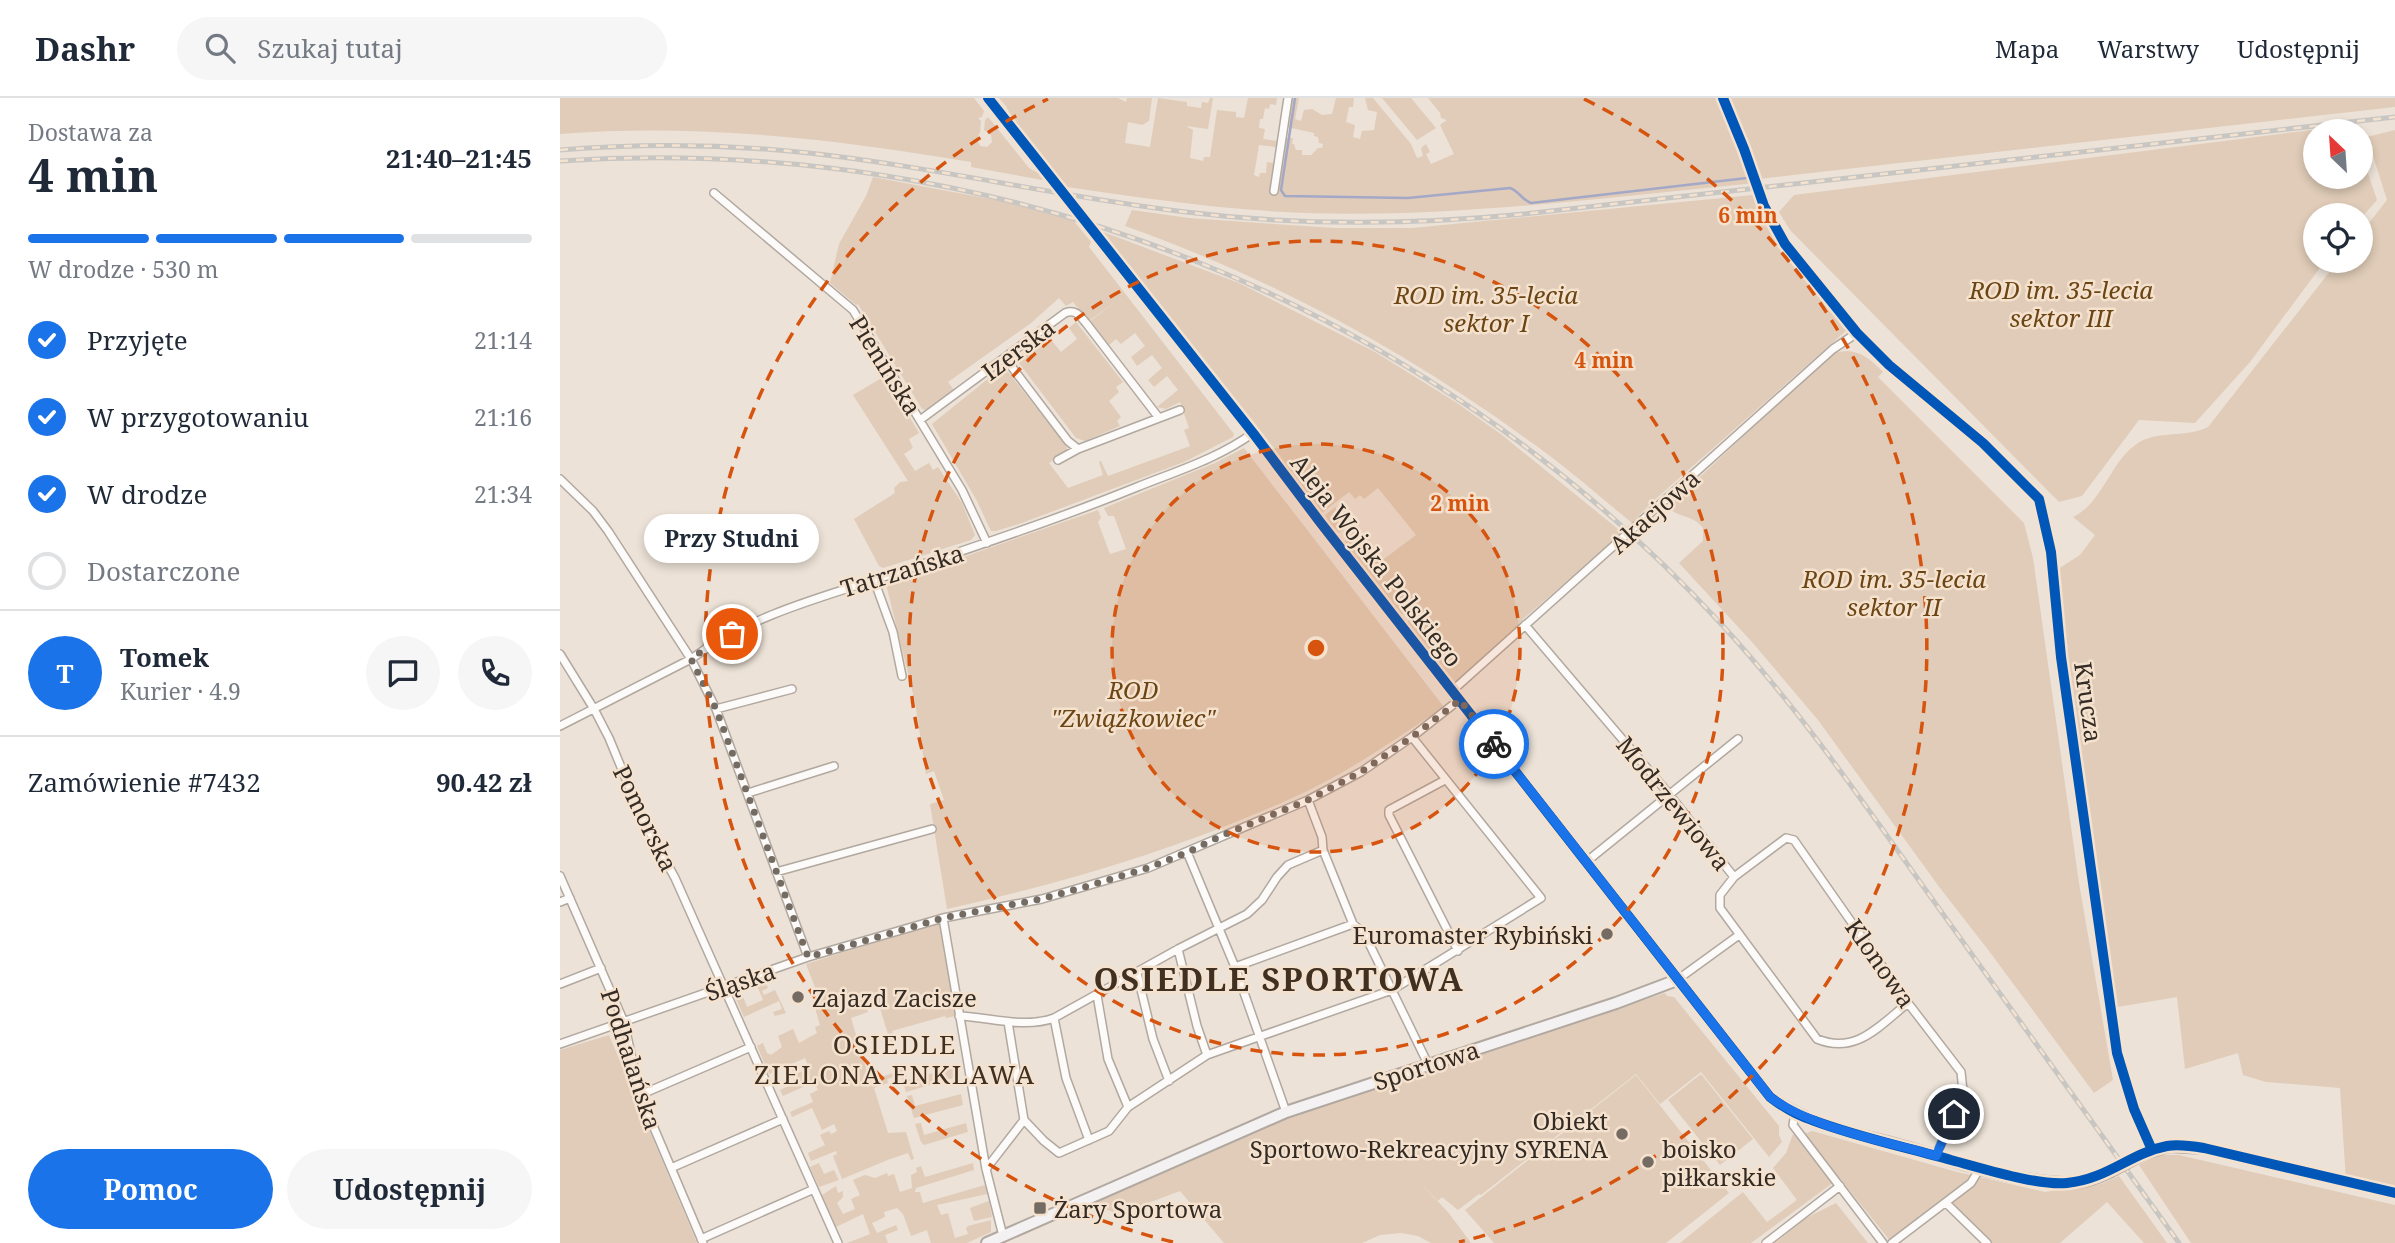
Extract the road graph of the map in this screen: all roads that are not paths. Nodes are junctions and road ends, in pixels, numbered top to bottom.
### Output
1 (988, 98) edge
2 (1288, 98) edge
3 (1723, 98) edge
4 (1274, 191) dead end
5 (713, 193) dead end
6 (1857, 333) junction
7 (1006, 358) junction
8 (1180, 410) dead end
9 (1159, 418) junction
10 (920, 420) junction
11 (1253, 433) junction
12 (1078, 449) junction
13 (1058, 460) dead end
14 (560, 479) edge
15 (987, 543) junction
16 (874, 580) junction
17 (1525, 625) junction
18 (560, 654) edge
19 (691, 659) junction
20 (902, 676) dead end
21 (792, 689) dead end
22 (1456, 696) junction
23 (594, 709) junction
24 (716, 709) junction
25 (560, 726) edge
26 (1412, 737) junction
27 (1738, 739) dead end
28 (834, 766) dead end
29 (1445, 780) junction
30 (748, 793) junction
31 (1669, 794) junction
32 (1308, 800) junction
33 (932, 829) dead end
34 (1323, 849) junction
35 (1188, 852) junction
36 (1586, 862) junction
37 (776, 872) junction
38 (560, 876) edge
39 (1734, 877) junction
40 (570, 898) junction
41 (560, 902) edge
42 (943, 918) junction
43 (1353, 924) junction
44 (1219, 928) junction
45 (1739, 935) junction
46 (1178, 948) junction
47 (1458, 951) junction
48 (808, 957) junction
49 (1234, 967) junction
50 (601, 968) junction
51 (1137, 973) junction
52 (1677, 980) junction
53 (560, 984) edge
54 (725, 986) junction
55 (1392, 990) junction
56 (1097, 995) junction
57 (1909, 1003) junction
58 (960, 1016) junction
59 (1054, 1018) junction
60 (624, 1022) junction
61 (1008, 1022) junction
62 (1259, 1038) junction
63 (560, 1044) edge
64 (751, 1047) junction
65 (1207, 1055) junction
66 (1428, 1064) junction
67 (1169, 1081) junction
68 (640, 1094) junction
69 (1128, 1107) junction
70 (1286, 1112) junction
71 (1794, 1113) junction
72 (783, 1119) junction
73 (1024, 1120) junction
74 (1089, 1140) junction
75 (2149, 1152) junction
76 (1936, 1156) junction
77 (671, 1168) junction
78 (1980, 1168) junction
79 (986, 1169) junction
80 (1840, 1186) junction
81 (814, 1189) junction
82 (2395, 1193) edge
83 (1946, 1203) junction
84 (1001, 1239) edge
85 (702, 1241) edge
86 (838, 1243) edge
87 (986, 1243) edge
88 (1766, 1243) edge
89 (1883, 1243) edge
90 (1892, 1243) edge
91 (1987, 1243) edge

1 - 11 street, Aleja Wojska Polskiego
2 - 4 street
3 - 6 street, Krucza
5 - 10 street, Pienińska
6 - 17 street, Akacjowa
6 - 75 street, Krucza
7 - 9 street, Izerska
7 - 10 street, Izerska
7 - 12 street
8 - 9 street
9 - 12 street
10 - 15 street, Pienińska
11 - 15 street, Tatrzańska
11 - 22 street, Aleja Wojska Polskiego
12 - 13 street
14 - 19 street
15 - 16 street, Tatrzańska
16 - 19 street, Tatrzańska
16 - 20 street
17 - 22 street, Akacjowa
17 - 31 street, Modrzewiowa
18 - 23 street, Pomorska
19 - 23 street, Tatrzańska
19 - 24 street
21 - 24 street
22 - 26 street, Śląska
22 - 36 street, Aleja Wojska Polskiego
23 - 25 street, Tatrzańska
23 - 54 street, Pomorska
24 - 30 street
26 - 29 street
26 - 32 street, Śląska
27 - 31 street
28 - 30 street
29 - 47 street
29 - 47 street
30 - 37 street
31 - 36 street
31 - 39 street, Modrzewiowa
32 - 34 street
32 - 35 street, Śląska
33 - 37 street
34 - 43 street
34 - 44 street
35 - 42 street, Śląska
35 - 44 street
36 - 52 street, Aleja Wojska Polskiego
37 - 48 street
38 - 40 street, Podhalańska
39 - 45 street, Modrzewiowa
39 - 57 street, Klonowa
40 - 41 street
40 - 50 street, Podhalańska
42 - 48 street, Śląska
42 - 58 street
43 - 49 street
43 - 55 street
44 - 46 street
44 - 49 street
45 - 52 street
45 - 57 street, Modrzewiowa
46 - 51 street
46 - 65 street
47 - 55 street
48 - 54 street, Śląska
49 - 62 street
50 - 53 street
50 - 60 street, Podhalańska
51 - 56 street
51 - 67 street
52 - 66 street, Sportowa
52 - 71 street, Aleja Wojska Polskiego
54 - 60 street, Śląska
54 - 64 street, Pomorska
55 - 62 street
55 - 66 street
56 - 59 street
56 - 69 street
57 - 76 street, Klonowa
58 - 61 street
58 - 79 street
59 - 61 street
59 - 74 street
60 - 63 street, Śląska
60 - 68 street, Podhalańska
61 - 73 street
62 - 65 street
62 - 70 street
64 - 68 street
64 - 72 street, Pomorska
65 - 67 street
66 - 70 street, Sportowa
67 - 69 street
68 - 77 street, Podhalańska
69 - 74 street
70 - 84 street, Sportowa
71 - 76 street, Aleja Wojska Polskiego
71 - 80 street
72 - 77 street
72 - 81 street, Pomorska
73 - 74 street
73 - 79 street
75 - 78 street, Aleja Wojska Polskiego, bridge
75 - 82 street, Aleja Wojska Polskiego
76 - 78 street, Aleja Wojska Polskiego
77 - 85 street, Podhalańska
78 - 83 street
79 - 84 street
80 - 88 street
80 - 89 street
81 - 85 street
81 - 86 street, Pomorska
83 - 90 street
83 - 91 street
84 - 87 street, Sportowa

